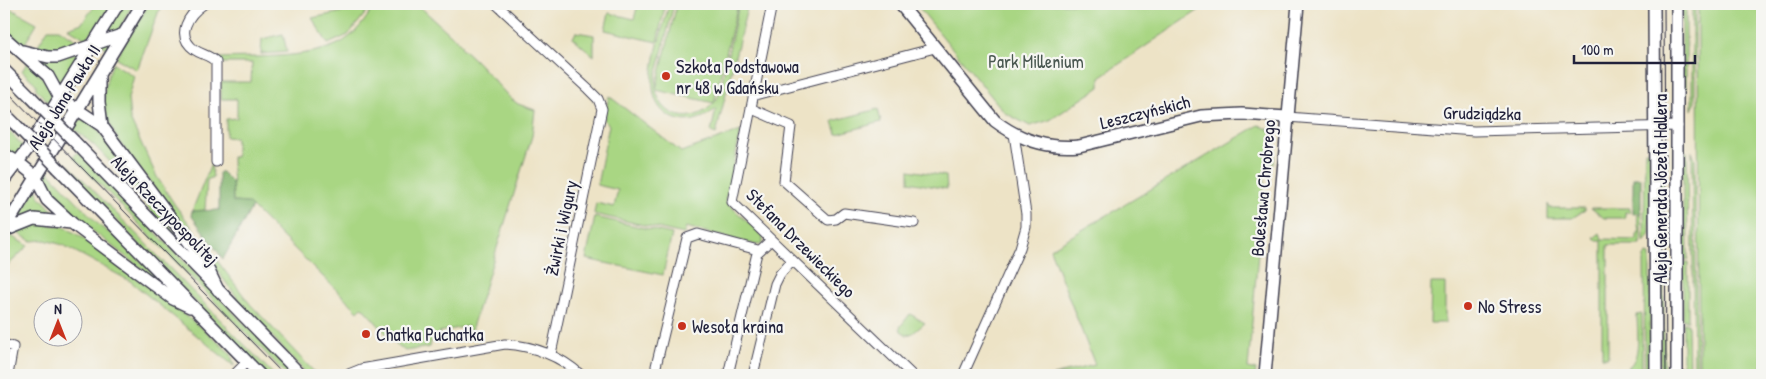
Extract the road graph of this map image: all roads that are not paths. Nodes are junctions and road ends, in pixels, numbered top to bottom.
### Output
1 (118, 4) edge
2 (142, 4) edge
3 (204, 4) edge
4 (496, 4) edge
5 (772, 4) edge
6 (900, 4) edge
7 (1298, 4) edge
8 (1654, 4) edge
9 (1678, 4) edge
10 (124, 34) junction
11 (4, 37) edge
12 (93, 45) junction
13 (935, 48) junction
14 (22, 51) junction
15 (4, 70) edge
16 (99, 75) junction
17 (755, 96) junction
18 (60, 98) junction
19 (752, 109) junction
20 (76, 111) junction
21 (4, 113) edge
22 (1287, 117) junction
23 (102, 126) junction
24 (1655, 126) junction
25 (1678, 126) junction
26 (1014, 134) junction
27 (4, 154) edge
28 (216, 162) dead end
29 (19, 163) junction
30 (35, 176) junction
31 (4, 180) edge
32 (914, 223) dead end
33 (73, 224) junction
34 (4, 231) edge
35 (771, 240) junction
36 (758, 250) junction
37 (792, 260) junction
38 (218, 290) junction
39 (198, 312) junction
40 (4, 344) edge
41 (551, 354) junction
42 (247, 362) junction
43 (8, 375) edge
44 (234, 375) edge
45 (260, 375) edge
46 (301, 375) edge
47 (346, 375) edge
48 (581, 375) edge
49 (658, 375) edge
50 (728, 375) edge
51 (753, 375) edge
52 (912, 375) edge
53 (963, 375) edge
54 (1265, 375) edge
55 (1656, 375) edge
56 (1677, 375) edge

1 - 12 main road, Aleja Jana Pawła II
2 - 10 main road, Aleja Jana Pawła II
3 - 28 street
4 - 41 street, Żwirki i Wigury
5 - 17 street, Stefana Drzewieckiego
6 - 13 main road, Leszczyńskich
7 - 22 main road, Bolesława Chrobrego
8 - 24 main road, Aleja Generała Józefa Hallera
9 - 25 main road, Aleja Generała Józefa Hallera
10 - 12 main road, Aleja Jana Pawła II
10 - 16 main road, Aleja Jana Pawła II
11 - 14 main road
12 - 14 main road
12 - 18 main road, Aleja Jana Pawła II
13 - 17 street
13 - 26 main road, Leszczyńskich
14 - 18 main road
15 - 38 main road, Aleja Rzeczypospolitej, bridge
16 - 20 main road, Aleja Jana Pawła II
16 - 23 main road
17 - 19 street, Stefana Drzewieckiego
18 - 20 main road
18 - 29 main road, Aleja Jana Pawła II
19 - 32 street, Stefana Drzewieckiego
19 - 35 street, Stefana Drzewieckiego
20 - 23 main road
20 - 30 main road, Aleja Jana Pawła II
21 - 39 main road, bridge
22 - 24 street, Grudziądzka
22 - 26 main road, Leszczyńskich
22 - 54 main road, Bolesława Chrobrego
23 - 38 main road
24 - 25 street, Grudziądzka
24 - 55 main road, Aleja Generała Józefa Hallera
25 - 56 main road, Aleja Generała Józefa Hallera
26 - 53 street
27 - 29 main road
29 - 30 main road
29 - 31 main road, Aleja Jana Pawła II
30 - 33 main road
30 - 34 main road, Aleja Jana Pawła II
33 - 34 main road
33 - 39 main road
35 - 36 street
35 - 37 street, Stefana Drzewieckiego
36 - 49 street
36 - 50 street
37 - 51 street
37 - 52 street, Stefana Drzewieckiego
38 - 46 main road, Aleja Rzeczypospolitej
39 - 42 main road
40 - 43 street
41 - 47 street
41 - 48 street
42 - 44 street
42 - 45 main road

